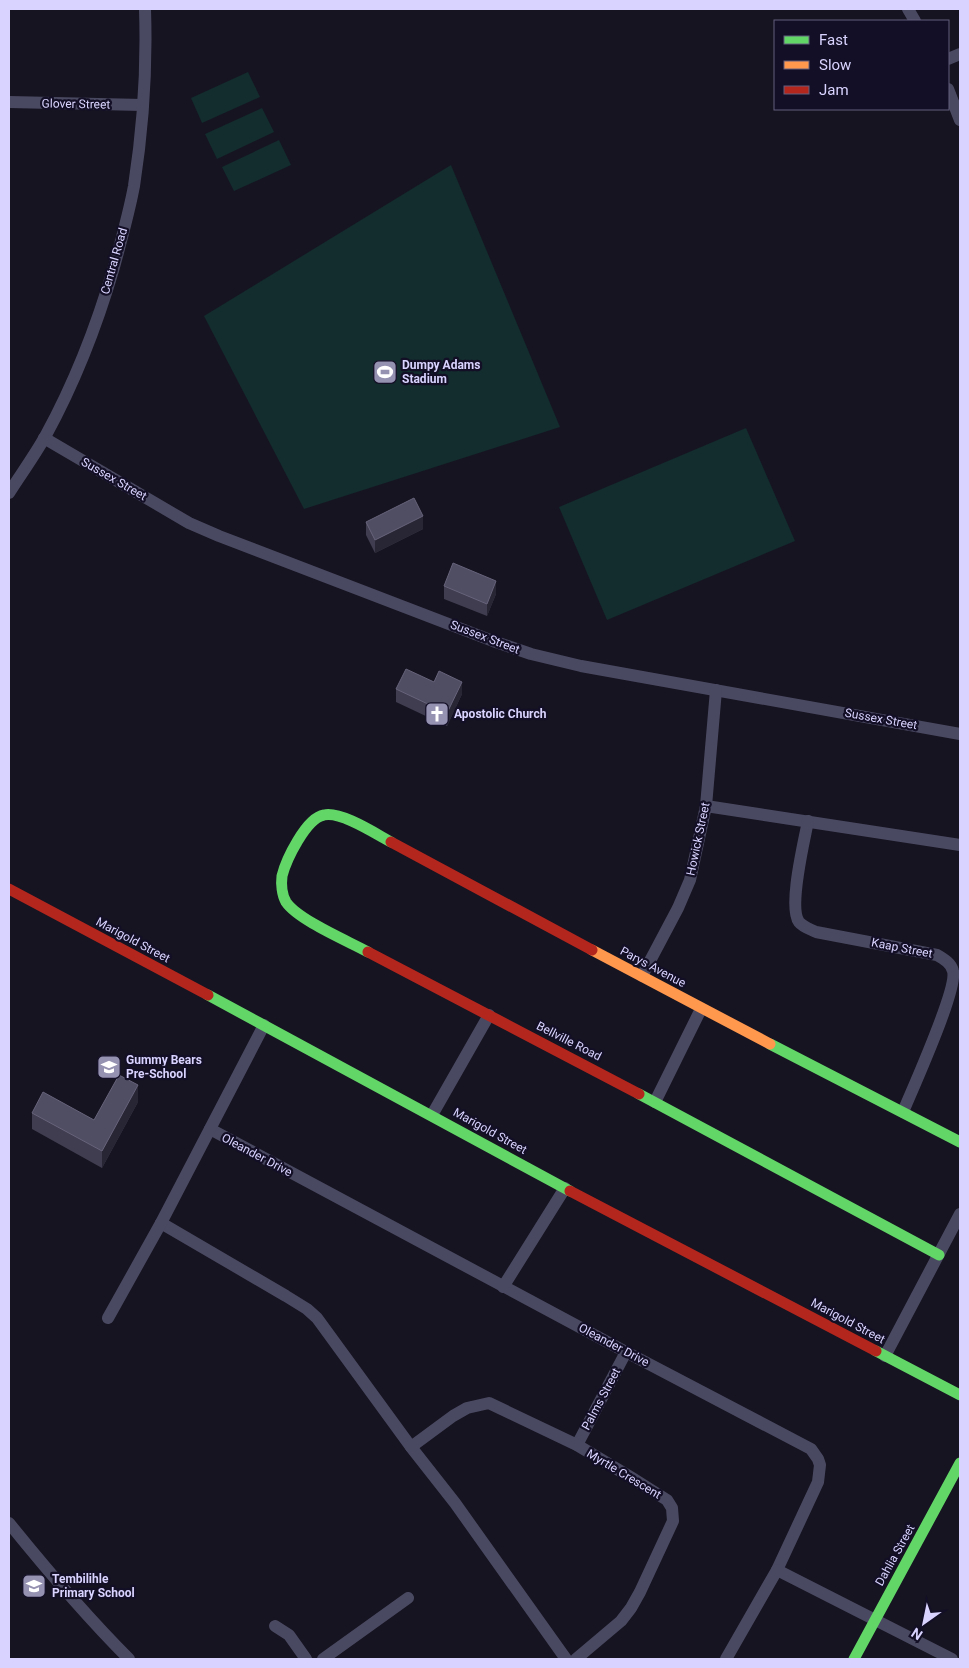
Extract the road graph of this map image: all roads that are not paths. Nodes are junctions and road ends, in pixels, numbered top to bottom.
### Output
1 (146, 9) edge
2 (908, 9) edge
3 (914, 20) edge
4 (949, 92) edge
5 (9, 102) edge
6 (143, 105) junction
7 (960, 120) edge
8 (44, 438) junction
9 (9, 493) edge
10 (716, 690) junction
11 (960, 734) edge
12 (706, 806) junction
13 (333, 815) joint
14 (808, 821) junction
15 (960, 845) edge
16 (9, 890) edge
17 (642, 976) junction
18 (701, 1008) junction
19 (489, 1016) junction
20 (264, 1026) junction
21 (655, 1102) junction
22 (903, 1112) junction
23 (432, 1115) junction
24 (210, 1129) junction
25 (960, 1142) edge
26 (565, 1188) junction
27 (960, 1214) edge
28 (161, 1223) junction
29 (939, 1255) junction
30 (503, 1286) junction
31 (108, 1318) dead end
32 (626, 1352) junction
33 (885, 1356) junction
34 (960, 1395) edge
35 (577, 1445) junction
36 (411, 1447) junction
37 (960, 1463) edge
38 (9, 1523) edge
39 (777, 1570) junction
40 (408, 1598) dead end
41 (876, 1619) junction
42 (275, 1626) dead end
43 (129, 1659) edge
44 (306, 1659) edge
45 (323, 1659) edge
46 (566, 1659) edge
47 (576, 1659) edge
48 (726, 1659) edge
49 (854, 1659) edge
50 (952, 1659) edge

1 - 6 street, Central Road
2 - 3 street
4 - 7 street
5 - 6 street, Glover Street
6 - 8 street, Central Road
8 - 9 street, Central Road
8 - 10 street, Sussex Street
10 - 11 street, Sussex Street
10 - 12 street, Howick Street
12 - 14 street
12 - 17 street, Howick Street
13 - 17 street, Parys Avenue
13 - 19 street, Bellville Road
14 - 15 street
14 - 22 street, Kaap Street
16 - 20 street, Marigold Street
17 - 18 street, Parys Avenue
18 - 21 street
18 - 22 street, Parys Avenue
19 - 21 street, Bellville Road
19 - 23 street
20 - 23 street, Marigold Street
20 - 24 street
21 - 29 street, Bellville Road
22 - 25 street, Parys Avenue
23 - 26 street, Marigold Street
24 - 28 street
24 - 30 street, Oleander Drive
26 - 30 street
26 - 33 street, Marigold Street
27 - 29 street
28 - 31 street
28 - 36 street
29 - 33 street
30 - 32 street, Oleander Drive
32 - 35 street, Palms Street
32 - 39 street, Oleander Drive
33 - 34 street, Marigold Street
35 - 36 street, Myrtle Crescent
35 - 47 street, Myrtle Crescent
36 - 46 street
37 - 41 street, Dahlia Street
38 - 43 street
39 - 41 street
39 - 48 street, Oleander Drive
40 - 45 street
41 - 49 street, Dahlia Street
41 - 50 street
42 - 44 street

